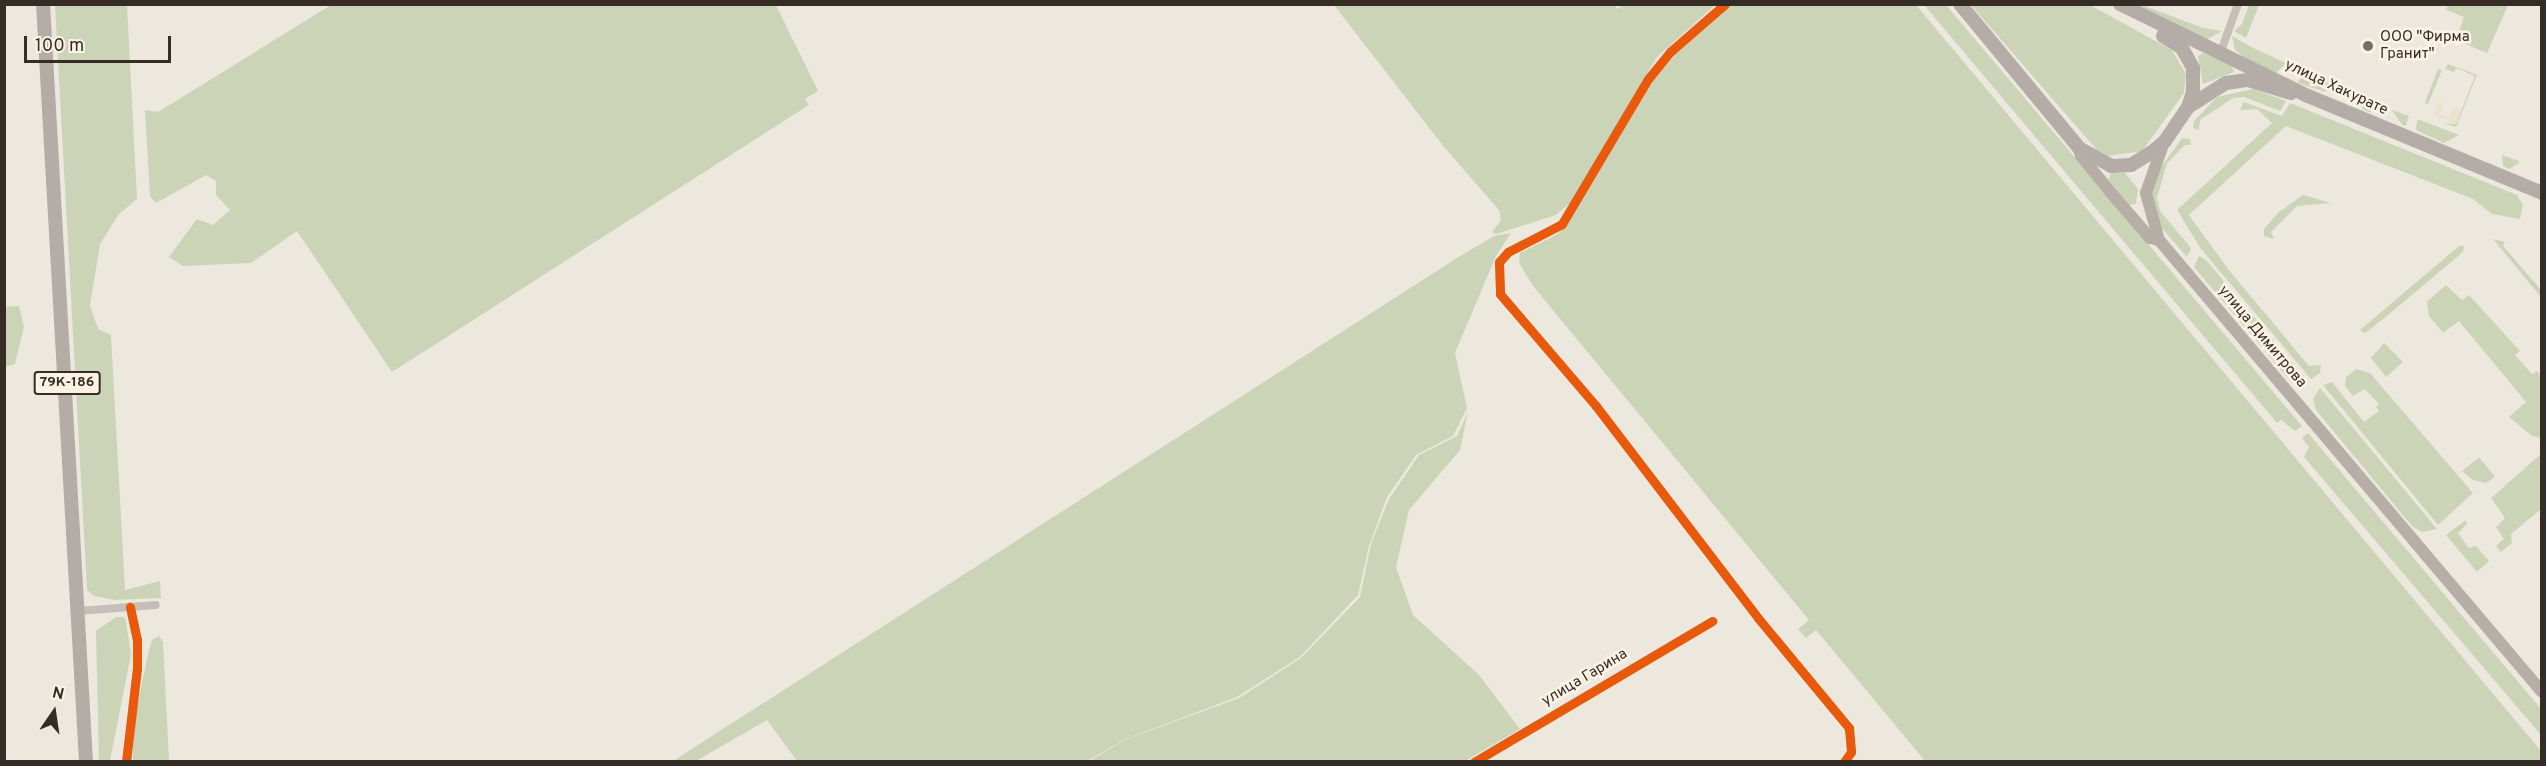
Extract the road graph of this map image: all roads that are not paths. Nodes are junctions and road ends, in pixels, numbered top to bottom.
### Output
1 (43, 4) edge
2 (1725, 4) edge
3 (1960, 4) edge
4 (2120, 4) edge
5 (2238, 4) edge
6 (2142, 16) junction
7 (2220, 54) junction
8 (2308, 96) junction
9 (2188, 107) junction
10 (2165, 141) junction
11 (2079, 148) junction
12 (2541, 193) edge
13 (2159, 240) junction
14 (156, 605) dead end
15 (130, 607) junction
16 (79, 611) junction
17 (1712, 621) dead end
18 (2541, 692) edge
19 (86, 762) edge
20 (126, 762) edge
21 (1474, 762) edge
22 (1844, 762) edge

1 - 16 main road, 79К-186
2 - 22 street
3 - 11 main road, улица Димитрова
4 - 6 main road, улица Хакурате
5 - 7 street
6 - 7 main road, улица Хакурате
6 - 9 main road
7 - 8 main road, улица Хакурате
8 - 9 main road
8 - 12 main road, улица Хакурате
9 - 10 main road
10 - 11 main road
10 - 13 main road
11 - 13 main road, улица Димитрова
13 - 18 main road, улица Димитрова
14 - 15 street
15 - 16 street
15 - 20 street
16 - 19 main road, 79К-186
17 - 21 street, улица Гарина

